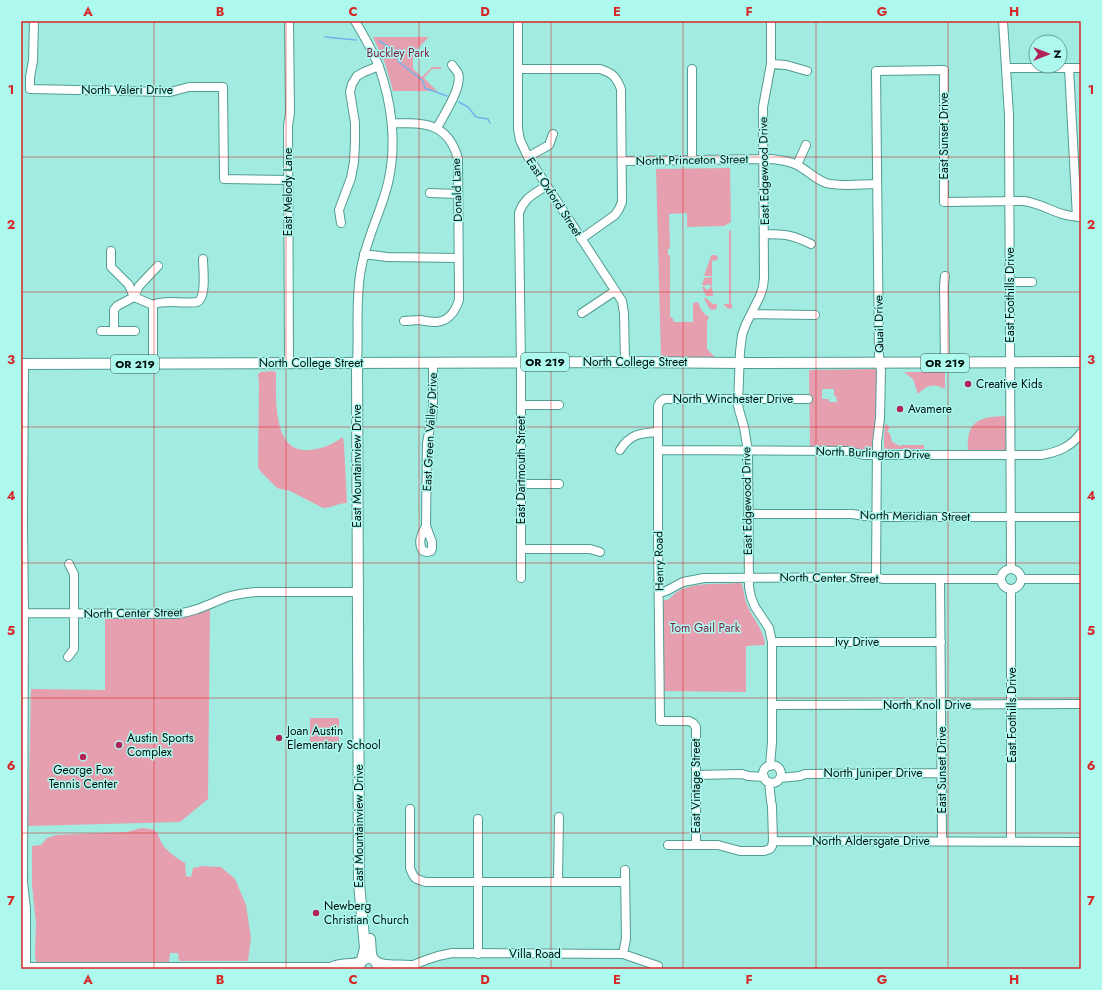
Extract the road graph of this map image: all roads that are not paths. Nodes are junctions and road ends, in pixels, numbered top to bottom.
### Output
1 (34, 21) edge
2 (289, 21) edge
3 (356, 21) edge
4 (518, 21) edge
5 (771, 21) edge
6 (1003, 21) edge
7 (771, 64) junction
8 (452, 65) dead end
9 (379, 66) junction
10 (1006, 68) junction
11 (1069, 68) junction
12 (1081, 68) edge
13 (518, 69) junction
14 (692, 69) dead end
15 (944, 70) joint
16 (807, 71) dead end
17 (392, 123) junction
18 (437, 128) junction
19 (553, 134) dead end
20 (806, 145) dead end
21 (528, 157) junction
22 (763, 159) junction
23 (692, 160) junction
24 (622, 161) junction
25 (797, 165) junction
26 (288, 180) junction
27 (877, 184) junction
28 (546, 186) junction
29 (430, 193) dead end
30 (458, 194) junction
31 (1009, 201) junction
32 (1079, 217) edge
33 (341, 223) dead end
34 (764, 234) junction
35 (581, 239) junction
36 (811, 244) dead end
37 (111, 251) dead end
38 (364, 254) junction
39 (459, 258) junction
40 (203, 259) dead end
41 (158, 266) dead end
42 (945, 276) dead end
43 (1010, 282) junction
44 (1032, 282) dead end
45 (615, 290) junction
46 (134, 297) junction
47 (153, 305) junction
48 (582, 313) dead end
49 (752, 314) junction
50 (814, 315) dead end
51 (404, 321) dead end
52 (102, 331) dead end
53 (114, 331) junction
54 (135, 331) dead end
55 (433, 362) junction
56 (521, 362) junction
57 (624, 362) junction
58 (1010, 362) junction
59 (1081, 362) edge
60 (288, 363) junction
61 (357, 363) junction
62 (740, 363) junction
63 (880, 363) junction
64 (945, 363) junction
65 (22, 364) edge
66 (152, 364) junction
67 (738, 399) junction
68 (808, 399) dead end
69 (660, 402) joint
70 (521, 405) junction
71 (558, 405) dead end
72 (658, 432) junction
73 (1081, 433) edge
74 (1078, 443) edge
75 (620, 450) dead end
76 (658, 450) junction
77 (748, 451) junction
78 (876, 455) junction
79 (1011, 455) junction
80 (522, 484) junction
81 (559, 484) dead end
82 (748, 514) junction
83 (876, 517) junction
84 (1011, 517) junction
85 (1081, 517) edge
86 (426, 526) dead end
87 (22, 543) edge
88 (521, 549) junction
89 (600, 552) dead end
90 (69, 564) dead end
91 (1011, 568) junction
92 (748, 577) junction
93 (876, 577) junction
94 (521, 578) dead end
95 (940, 579) junction
96 (1001, 579) junction
97 (1021, 579) junction
98 (1081, 579) edge
99 (1011, 589) junction
100 (358, 592) junction
101 (659, 593) junction
102 (24, 613) junction
103 (74, 614) junction
104 (772, 642) junction
105 (941, 642) junction
106 (68, 657) dead end
107 (22, 671) edge
108 (1081, 704) edge
109 (772, 705) junction
110 (941, 705) junction
111 (1012, 705) junction
112 (696, 727) joint
113 (942, 773) junction
114 (696, 774) junction
115 (772, 774) junction
116 (410, 808) dead end
117 (559, 817) dead end
118 (478, 819) dead end
119 (22, 841) edge
120 (773, 841) junction
121 (942, 842) junction
122 (1011, 842) junction
123 (1081, 842) edge
124 (696, 844) junction
125 (668, 845) dead end
126 (625, 870) dead end
127 (558, 881) junction
128 (477, 882) junction
129 (625, 882) junction
130 (23, 895) edge
131 (363, 923) junction
132 (24, 941) edge
133 (478, 954) junction
134 (623, 954) junction
135 (376, 963) edge
136 (361, 964) edge
137 (658, 966) dead end
138 (407, 967) edge
139 (23, 968) edge
140 (174, 968) edge
141 (333, 968) edge

1 - 26 street, North Valeri Drive
2 - 26 street, East Melody Lane
3 - 9 street, East Mountainview Drive
4 - 13 street, East Oxford Street
5 - 7 street, East Edgewood Drive
6 - 10 street, East Foothills Drive
7 - 16 street
7 - 22 street, East Edgewood Drive
8 - 18 street
9 - 17 street, East Mountainview Drive
9 - 33 street
10 - 11 street
10 - 31 street, East Foothills Drive
11 - 12 street
11 - 32 street
13 - 21 street, East Oxford Street
13 - 24 street
14 - 23 street
15 - 27 street, Quail Drive
15 - 31 street, East Sunset Drive
17 - 18 street
17 - 38 street, East Mountainview Drive
18 - 30 street, Donald Lane
19 - 21 street
20 - 25 street
21 - 28 street, East Oxford Street
22 - 23 street, North Princeton Street
22 - 25 street, North Princeton Street
22 - 34 street, East Edgewood Drive
23 - 24 street, North Princeton Street
24 - 35 street
25 - 27 street, North Princeton Street
26 - 60 street, East Melody Lane
27 - 63 street, Quail Drive
28 - 35 street, East Oxford Street
28 - 56 street, East Dartmouth Street
29 - 30 street
30 - 39 street, Donald Lane
31 - 32 street
31 - 43 street, East Foothills Drive
34 - 36 street
34 - 49 street, East Edgewood Drive
35 - 45 street, East Oxford Street
37 - 46 street
38 - 39 street
38 - 61 street, East Mountainview Drive
39 - 51 street, Donald Lane
40 - 47 street
41 - 46 street
42 - 64 street
43 - 44 street
43 - 58 street, East Foothills Drive
45 - 48 street
45 - 57 street, East Oxford Street
46 - 47 street
46 - 53 street
47 - 66 street
49 - 50 street
49 - 62 street, East Edgewood Drive
52 - 53 street
53 - 54 street
55 - 56 main road, North College Street / OR 219
55 - 61 main road, North College Street / OR 219
55 - 86 street, East Green Valley Drive
56 - 57 main road, North College Street / OR 219
56 - 70 street, East Dartmouth Street
57 - 62 main road, North College Street / OR 219
58 - 59 main road, North College Street / OR 219
58 - 64 main road, North College Street / OR 219
58 - 79 street, East Foothills Drive
60 - 61 main road, North College Street / OR 219
60 - 66 main road, North College Street / OR 219
61 - 100 main road, East Mountainview Drive
62 - 63 main road, North College Street / OR 219
62 - 67 street, East Edgewood Drive
63 - 64 main road, North College Street / OR 219
63 - 78 street, Quail Drive
65 - 66 main road, North College Street / OR 219
65 - 87 street
67 - 68 street, North Winchester Drive
67 - 69 street, North Winchester Drive
67 - 77 street, East Edgewood Drive
69 - 72 street, Henry Road
70 - 71 street
70 - 80 street, East Dartmouth Street
72 - 75 street
72 - 76 street, Henry Road
73 - 74 street, North Burlington Drive
74 - 79 street, North Burlington Drive
76 - 77 street, North Burlington Drive
76 - 101 street, Henry Road
77 - 78 street, North Burlington Drive
77 - 82 street, East Edgewood Drive
78 - 79 street, North Burlington Drive
78 - 83 street, Quail Drive
79 - 84 street, East Foothills Drive
80 - 81 street
80 - 88 street, East Dartmouth Street
82 - 83 street, North Meridian Street
82 - 92 street, East Edgewood Drive
83 - 84 street, North Meridian Street
83 - 93 street, Quail Drive
84 - 85 street, North Meridian Street
84 - 91 street, East Foothills Drive
87 - 102 street
88 - 89 street
88 - 94 street, East Dartmouth Street
90 - 103 street
91 - 96 street
91 - 97 street
92 - 93 street, North Center Street
92 - 101 street, North Center Street
92 - 104 street, East Edgewood Drive
93 - 95 street, North Center Street
95 - 96 street, North Center Street
95 - 105 street, East Sunset Drive
96 - 99 street
97 - 98 street
97 - 99 street
99 - 111 street, East Foothills Drive
100 - 103 street, North Center Street
100 - 131 main road, East Mountainview Drive
101 - 112 street, Henry Road
102 - 103 street, North Center Street
102 - 107 street
103 - 106 street
104 - 105 street, Ivy Drive
104 - 109 street, East Edgewood Drive
105 - 110 street, East Sunset Drive
107 - 119 street
108 - 111 street, North Knoll Drive
109 - 110 street, North Knoll Drive
109 - 115 street, East Edgewood Drive
110 - 111 street, North Knoll Drive
110 - 113 street, East Sunset Drive
111 - 122 street, East Foothills Drive
112 - 114 street, East Vintage Street
113 - 115 street, North Juniper Drive
113 - 121 street, East Sunset Drive
114 - 115 street, North Juniper Drive
114 - 124 street, East Vintage Street
115 - 120 street, East Edgewood Drive
116 - 128 street
117 - 127 street
118 - 128 street
119 - 130 street
120 - 121 street, North Aldersgate Drive
120 - 124 street
121 - 122 street, North Aldersgate Drive
122 - 123 street, North Aldersgate Drive
124 - 125 street
126 - 129 street
127 - 128 street
127 - 129 street
128 - 133 street
129 - 134 street
130 - 132 street
131 - 135 main road, East Mountainview Drive
131 - 136 main road, East Mountainview Drive
132 - 139 street
133 - 134 street, Villa Road
133 - 138 street, Villa Road
134 - 137 street, Villa Road
135 - 136 main road
135 - 138 street, Villa Road
136 - 141 main road
139 - 140 main road
140 - 141 main road

